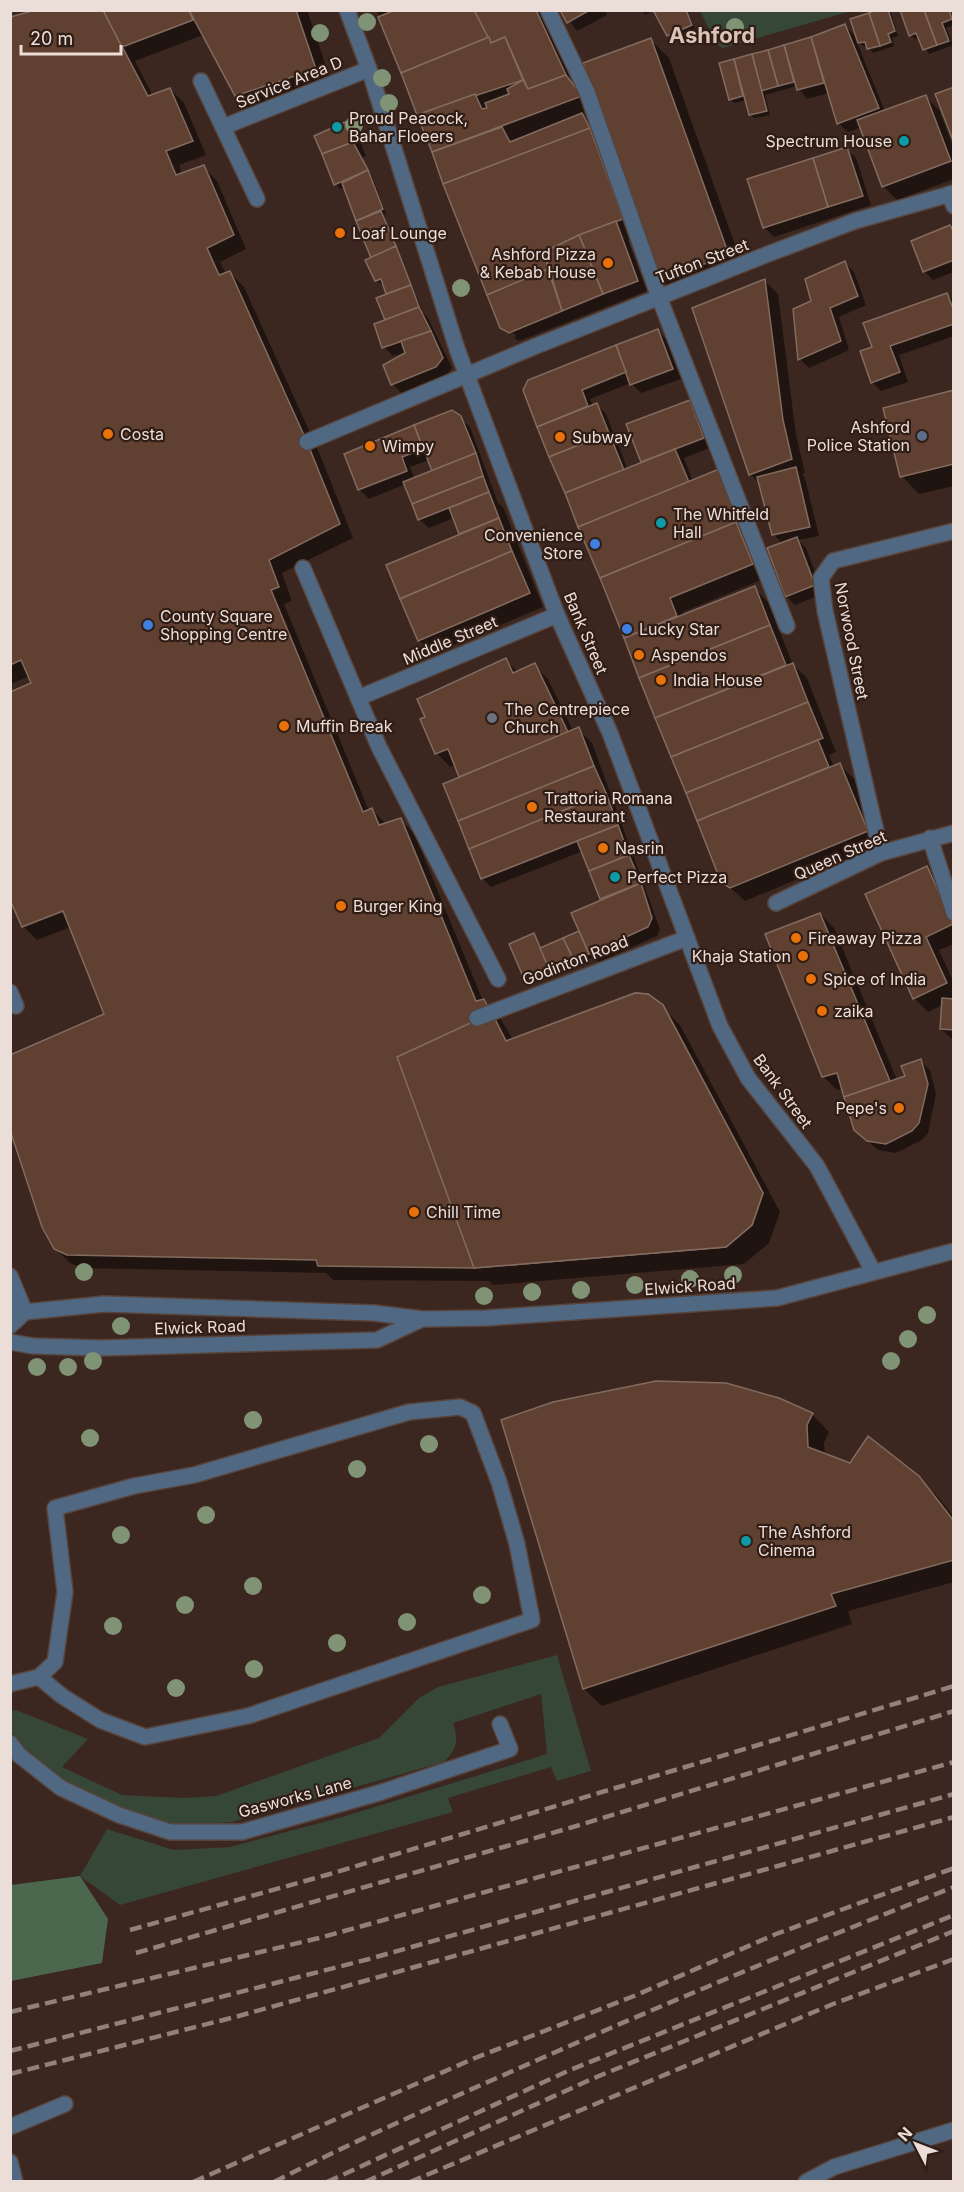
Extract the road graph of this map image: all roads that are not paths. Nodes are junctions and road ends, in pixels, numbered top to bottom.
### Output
1 (347, 10) edge
2 (548, 10) edge
3 (369, 69) junction
4 (201, 81) dead end
5 (223, 127) junction
6 (952, 198) edge
7 (257, 199) dead end
8 (659, 297) junction
9 (468, 375) junction
10 (307, 442) dead end
11 (954, 531) edge
12 (303, 568) dead end
13 (557, 615) junction
14 (787, 626) dead end
15 (358, 698) junction
16 (954, 833) edge
17 (930, 838) junction
18 (881, 853) junction
19 (776, 903) dead end
20 (954, 913) edge
21 (687, 938) junction
22 (498, 979) dead end
23 (477, 1018) dead end
24 (954, 1251) edge
25 (873, 1271) junction
26 (10, 1276) edge
27 (18, 1311) edge
28 (423, 1319) junction
29 (10, 1326) edge
30 (10, 1341) edge
31 (39, 1677) junction
32 (10, 1684) edge
33 (500, 1724) dead end
34 (10, 1743) edge
35 (65, 2104) dead end
36 (10, 2127) edge
37 (954, 2130) edge
38 (10, 2162) edge
39 (15, 2181) edge
40 (806, 2181) edge

1 - 3 street, Bank Street
2 - 8 street
3 - 5 street, Service Area D
3 - 9 street, Bank Street
4 - 5 street, Service Area D
5 - 7 street, Service Area D
6 - 8 street, Tufton Street
8 - 9 street, Tufton Street
8 - 14 street
9 - 10 street, Tufton Street
9 - 13 street, Bank Street
11 - 18 street, Norwood Street
12 - 15 street
13 - 15 street, Middle Street
13 - 21 street, Bank Street
15 - 22 street
16 - 17 street, Queen Street
17 - 18 street, Queen Street
17 - 20 street
18 - 19 street, Queen Street
21 - 23 street, Godinton Road
21 - 25 street, Bank Street
24 - 25 street, Elwick Road
25 - 28 street, Elwick Road
26 - 27 street
27 - 28 street, Elwick Road
27 - 29 street
28 - 30 street, Elwick Road
31 - 31 street
31 - 32 street
33 - 34 street, Gasworks Lane
35 - 36 street
37 - 40 street
38 - 39 street

